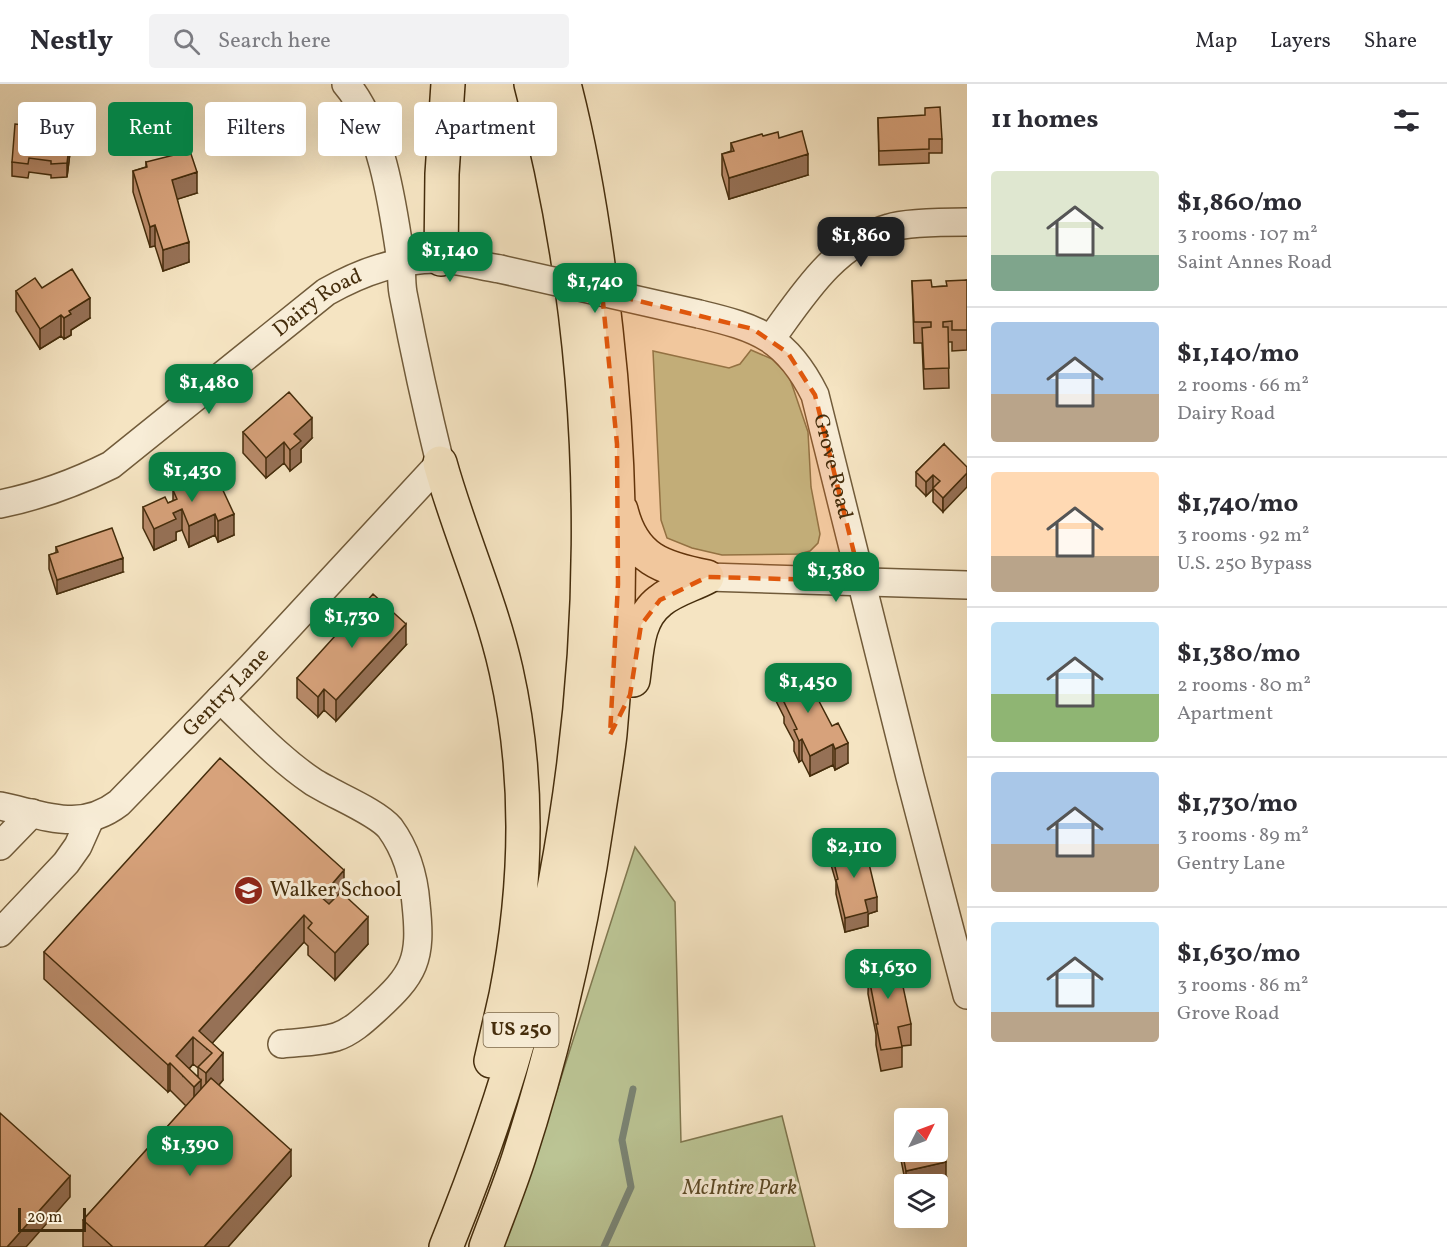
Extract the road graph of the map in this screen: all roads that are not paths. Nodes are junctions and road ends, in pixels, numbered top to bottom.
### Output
1 (346, 84) edge
2 (448, 84) edge
3 (531, 84) edge
4 (564, 84) edge
5 (967, 222) edge
6 (441, 259) junction
7 (401, 262) junction
8 (699, 314) joint
9 (771, 339) junction
10 (440, 463) junction
11 (619, 500) junction
12 (0, 504) edge
13 (707, 577) junction
14 (861, 581) junction
15 (967, 585) edge
16 (220, 699) junction
17 (610, 735) junction
18 (0, 806) edge
19 (32, 813) junction
20 (90, 819) junction
21 (0, 846) edge
22 (0, 933) edge
23 (967, 995) edge
24 (282, 1044) dead end
25 (446, 1247) edge
26 (486, 1247) edge

1 - 7 street
2 - 6 highway
3 - 25 highway, US 250
4 - 11 highway, US 250
5 - 9 street
6 - 7 street, Dairy Road
6 - 8 street, Dairy Road, bridge
7 - 10 street
7 - 12 street, Dairy Road
8 - 9 street, Grove Road
9 - 14 street, Grove Road
10 - 16 street, Gentry Lane
10 - 25 highway
11 - 13 highway
11 - 17 highway, US 250
13 - 14 street
13 - 17 highway
14 - 15 street
14 - 23 street, Grove Road
16 - 20 street, Gentry Lane
16 - 24 street
17 - 26 highway, US 250
18 - 19 street, Gentry Lane
19 - 20 street, Gentry Lane
19 - 21 street
20 - 22 street

